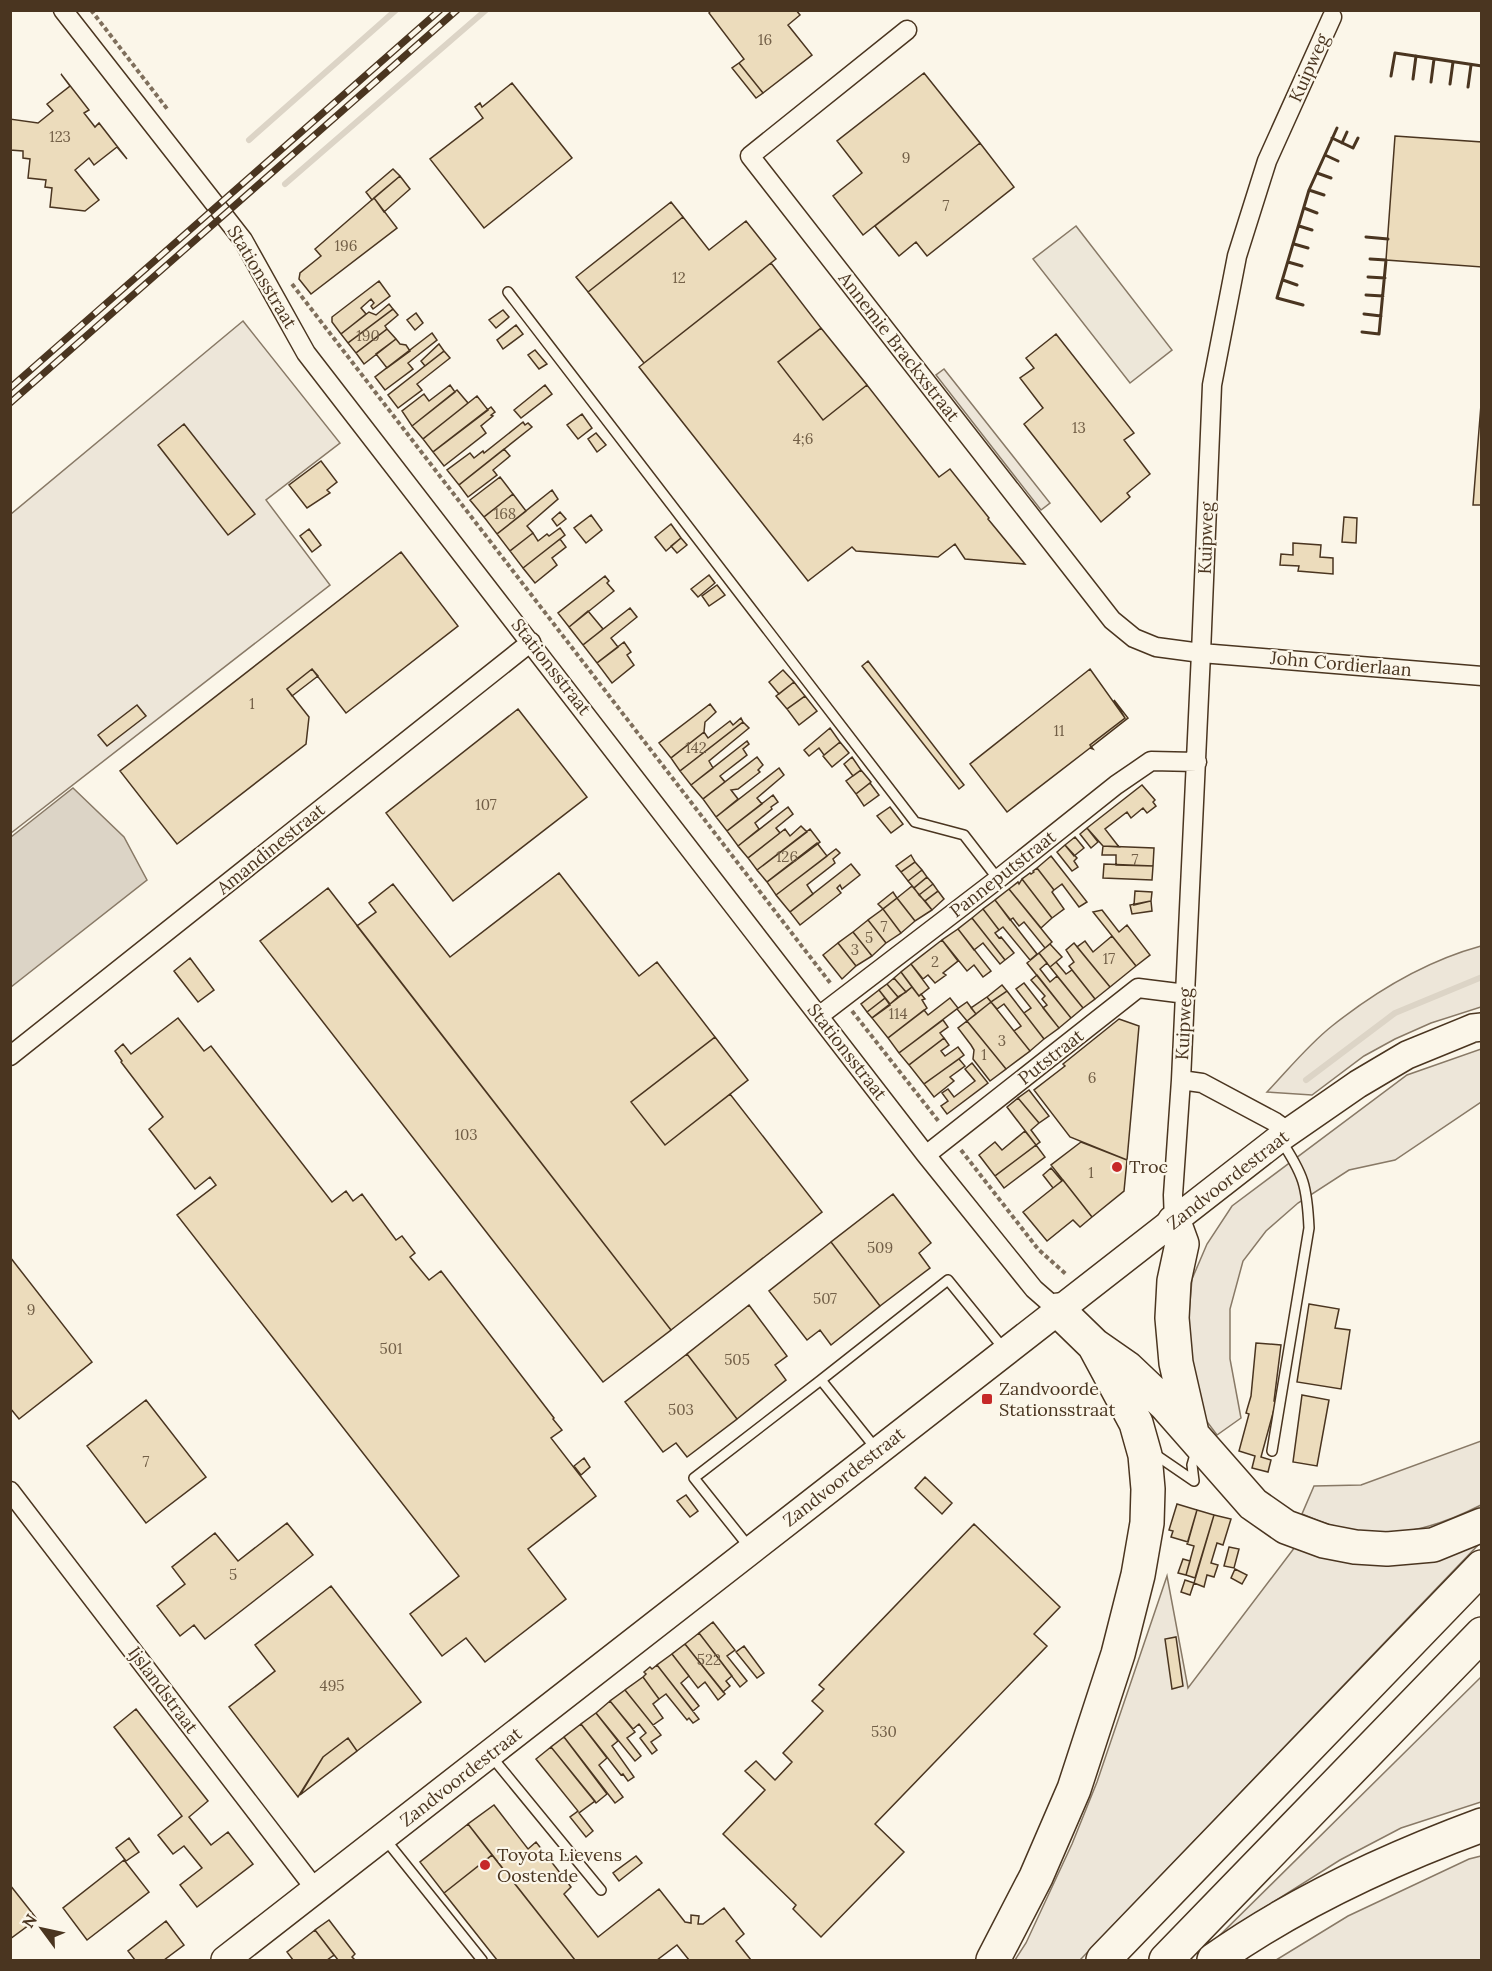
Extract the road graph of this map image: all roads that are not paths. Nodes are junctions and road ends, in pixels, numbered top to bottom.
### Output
1 (63, 10) edge
2 (1333, 14) edge
3 (907, 30) dead end
4 (508, 292) dead end
5 (531, 642) junction
6 (1202, 653) junction
7 (1482, 675) edge
8 (1197, 762) junction
9 (998, 879) junction
10 (1186, 994) junction
11 (819, 1016) junction
12 (1482, 1027) edge
13 (10, 1056) edge
14 (1181, 1080) junction
15 (1284, 1135) junction
16 (926, 1155) junction
17 (1174, 1222) junction
18 (1070, 1300) junction
19 (1094, 1345) junction
20 (1006, 1351) junction
21 (821, 1380) junction
22 (1196, 1441) junction
23 (878, 1451) junction
24 (1272, 1451) dead end
25 (1145, 1455) junction
26 (10, 1491) edge
27 (1482, 1525) edge
28 (751, 1550) junction
29 (1482, 1567) edge
30 (1482, 1634) edge
31 (490, 1754) junction
32 (1482, 1825) edge
33 (384, 1837) junction
34 (316, 1890) junction
35 (601, 1890) dead end
36 (229, 1959) edge
37 (482, 1960) edge
38 (993, 1960) edge
39 (1103, 1960) edge
40 (1166, 1960) edge
41 (1214, 1960) edge

1 - 5 street, Stationsstraat
2 - 6 street, Kuipweg
3 - 6 street, Annemie Brackxstraat
4 - 9 lane
5 - 11 street, Stationsstraat
5 - 13 street, Amandinestraat
6 - 7 street, John Cordierlaan
6 - 8 street, Kuipweg
8 - 9 street, Panneputstraat
8 - 10 street, Kuipweg
9 - 11 street, Panneputstraat
10 - 14 street, Kuipweg
10 - 16 street, Putstraat
11 - 16 street, Stationsstraat
12 - 15 main road, Zandvoordestraat
14 - 15 street, Kuipweg
14 - 17 street, Kuipweg
15 - 17 main road, Zandvoordestraat
15 - 24 lane
16 - 18 street, Stationsstraat
17 - 18 main road, Zandvoordestraat
17 - 22 highway
18 - 19 highway
18 - 20 main road, Zandvoordestraat
19 - 22 highway
19 - 25 highway
20 - 21 lane
20 - 23 main road, Zandvoordestraat
21 - 23 lane
21 - 28 lane
22 - 25 lane
22 - 27 highway
23 - 28 main road, Zandvoordestraat
25 - 38 highway
26 - 34 street, Ijslandstraat
28 - 31 main road, Zandvoordestraat
29 - 39 highway
30 - 40 highway
31 - 33 main road, Zandvoordestraat
31 - 35 lane
32 - 41 highway
33 - 34 main road, Zandvoordestraat
33 - 37 lane
34 - 36 main road, Zandvoordestraat

